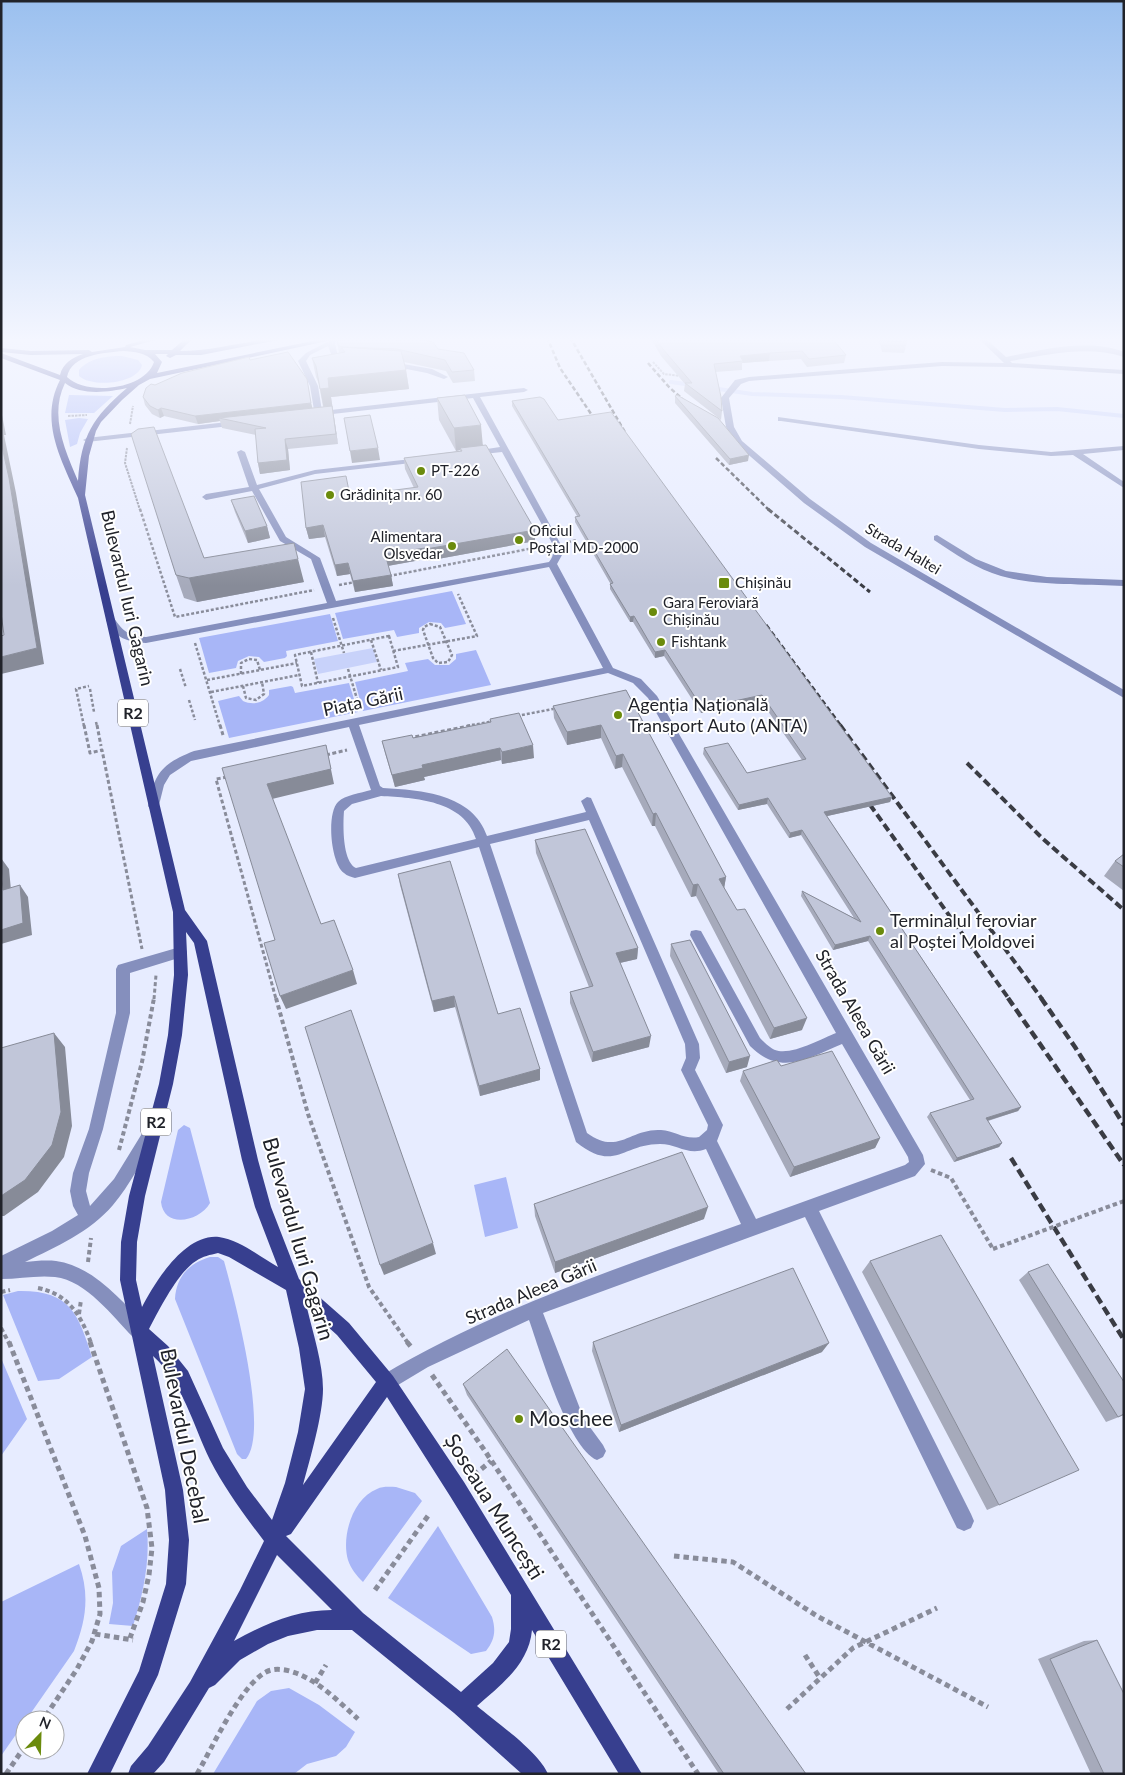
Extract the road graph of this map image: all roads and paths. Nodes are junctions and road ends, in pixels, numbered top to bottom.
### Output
1 (54, 420) edge
2 (99, 420) edge
3 (131, 420) edge
4 (488, 420) edge
5 (729, 420) edge
6 (780, 420) dead end
7 (243, 422) edge
8 (129, 435) junction
9 (87, 440) junction
10 (1124, 448) edge
11 (504, 449) junction
12 (241, 452) dead end
13 (1076, 452) junction
14 (466, 454) edge
15 (428, 458) edge
16 (1124, 486) edge
17 (255, 488) junction
18 (206, 497) dead end
19 (82, 498) junction
20 (937, 538) dead end
21 (577, 540) dead end
22 (556, 543) junction
23 (552, 564) junction
24 (380, 578) edge
25 (362, 581) edge
26 (1124, 583) edge
27 (324, 588) junction
28 (456, 590) dead end
29 (333, 608) junction
30 (111, 620) junction
31 (194, 638) dead end
32 (371, 640) junction
33 (446, 642) junction
34 (428, 645) junction
35 (342, 646) junction
36 (311, 652) junction
37 (394, 652) junction
38 (344, 653) dead end
39 (297, 663) junction
40 (180, 669) dead end
41 (348, 669) dead end
42 (260, 670) junction
43 (381, 670) junction
44 (609, 670) junction
45 (241, 674) junction
46 (299, 675) junction
47 (350, 676) junction
48 (207, 680) junction
49 (262, 682) junction
50 (318, 683) junction
51 (242, 686) junction
52 (186, 688) dead end
53 (211, 692) junction
54 (1124, 695) edge
55 (189, 700) dead end
56 (565, 706) edge
57 (94, 712) dead end
58 (357, 717) junction
59 (510, 718) edge
60 (500, 719) edge
61 (195, 720) dead end
62 (96, 722) dead end
63 (408, 738) edge
64 (225, 739) dead end
65 (361, 747) junction
66 (323, 756) edge
67 (230, 776) edge
68 (381, 792) junction
69 (587, 801) dead end
70 (154, 806) junction
71 (592, 815) junction
72 (484, 841) junction
73 (179, 912) junction
74 (696, 935) dead end
75 (180, 952) junction
76 (845, 1036) junction
77 (155, 1125) junction
78 (709, 1140) junction
79 (917, 1164) junction
80 (1124, 1201) edge
81 (809, 1208) junction
82 (88, 1217) junction
83 (752, 1230) junction
84 (1, 1265) edge
85 (1, 1271) edge
86 (293, 1285) junction
87 (32, 1288) dead end
88 (15, 1289) dead end
89 (1, 1292) edge
90 (533, 1309) junction
91 (1, 1328) edge
92 (139, 1331) junction
93 (422, 1361) junction
94 (387, 1382) junction
95 (597, 1451) dead end
96 (491, 1461) junction
97 (474, 1475) dead end
98 (430, 1513) dead end
99 (964, 1521) dead end
100 (275, 1539) junction
101 (674, 1556) dead end
102 (376, 1590) dead end
103 (520, 1595) junction
104 (937, 1608) dead end
105 (356, 1620) junction
106 (95, 1634) junction
107 (865, 1642) junction
108 (805, 1655) dead end
109 (326, 1665) dead end
110 (820, 1678) junction
111 (315, 1682) junction
112 (197, 1689) junction
113 (461, 1706) junction
114 (988, 1707) dead end
115 (787, 1709) dead end
116 (49, 1710) edge
117 (358, 1719) dead end
118 (16, 1760) edge
119 (6, 1774) edge
120 (98, 1774) edge
121 (139, 1774) edge
122 (197, 1774) edge
123 (537, 1774) edge
124 (631, 1774) edge
125 (698, 1774) edge

1 - 19 main road, Bulevardul Iuri Gagarin / R2
2 - 9 main road, Bulevardul Iuri Gagarin / R2
3 - 8 path
4 - 11 street
5 - 54 street, Strada Haltei
6 - 13 street
7 - 8 street
8 - 9 street
8 - 27 path
9 - 19 main road, Bulevardul Iuri Gagarin / R2
10 - 13 street
11 - 14 street
11 - 22 street
12 - 17 street
13 - 16 street
15 - 17 street
17 - 18 street
17 - 27 street
19 - 30 main road, Bulevardul Iuri Gagarin / R2
20 - 26 street
21 - 22 path
22 - 23 street
22 - 24 path
23 - 29 street
23 - 44 street
25 - 27 path
27 - 29 street
28 - 33 path
29 - 30 street
29 - 35 path
30 - 70 main road, Bulevardul Iuri Gagarin / R2
31 - 48 path
32 - 35 path
32 - 37 path
32 - 43 path
33 - 34 path
33 - 34 path
33 - 34 path
34 - 37 path
35 - 36 path
35 - 38 path
36 - 39 path
36 - 50 path
37 - 43 path
39 - 42 path
39 - 46 path
40 - 52 path
41 - 47 path
42 - 45 path
42 - 45 path
43 - 47 path
44 - 58 street, Piața Gării
44 - 76 street, Strada Aleea Gării
45 - 48 path
46 - 49 path
46 - 50 path
47 - 50 path
47 - 58 path
48 - 53 path
49 - 51 path
49 - 51 path
51 - 53 path
53 - 64 path
55 - 61 path
56 - 59 path
57 - 62 path
58 - 65 street
58 - 70 street, Piața Gării
60 - 63 path
65 - 66 path
65 - 68 street
67 - 93 path
68 - 72 street
68 - 72 street
69 - 71 street
70 - 73 main road, Bulevardul Iuri Gagarin / R2
71 - 72 street
71 - 78 street
72 - 78 street
73 - 75 main road, Bulevardul Iuri Gagarin / R2
73 - 86 main road, Bulevardul Iuri Gagarin / R2
74 - 76 street
75 - 77 main road, Bulevardul Iuri Gagarin / R2
75 - 82 street
76 - 79 street, Strada Aleea Gării
77 - 82 street
77 - 92 main road, Bulevardul Iuri Gagarin / R2
78 - 83 street
79 - 80 path, bridge
79 - 81 street, Strada Aleea Gării
81 - 83 street, Strada Aleea Gării
81 - 99 street
82 - 84 street
83 - 90 street, Strada Aleea Gării
85 - 92 street
86 - 92 main road, Șoseaua Muncești
86 - 94 main road, Șoseaua Muncești / R2
86 - 100 main road, Bulevardul Iuri Gagarin
87 - 106 path
88 - 89 path
90 - 93 street, Strada Aleea Gării
90 - 95 street
91 - 106 path
92 - 100 main road
92 - 120 main road, Bulevardul Decebal
93 - 94 street, Strada Aleea Gării
93 - 96 path
94 - 100 main road
94 - 103 main road, Șoseaua Muncești / R2
96 - 97 path
96 - 125 path
98 - 102 path
100 - 105 main road
100 - 112 main road
101 - 107 path
103 - 113 main road
103 - 124 main road, Șoseaua Muncești / R2
104 - 107 path
105 - 112 main road
105 - 113 main road
106 - 116 path
107 - 110 path
107 - 114 path
108 - 110 path
109 - 111 path
110 - 115 path
111 - 117 path
111 - 122 path
112 - 121 main road
113 - 123 main road
118 - 119 path

